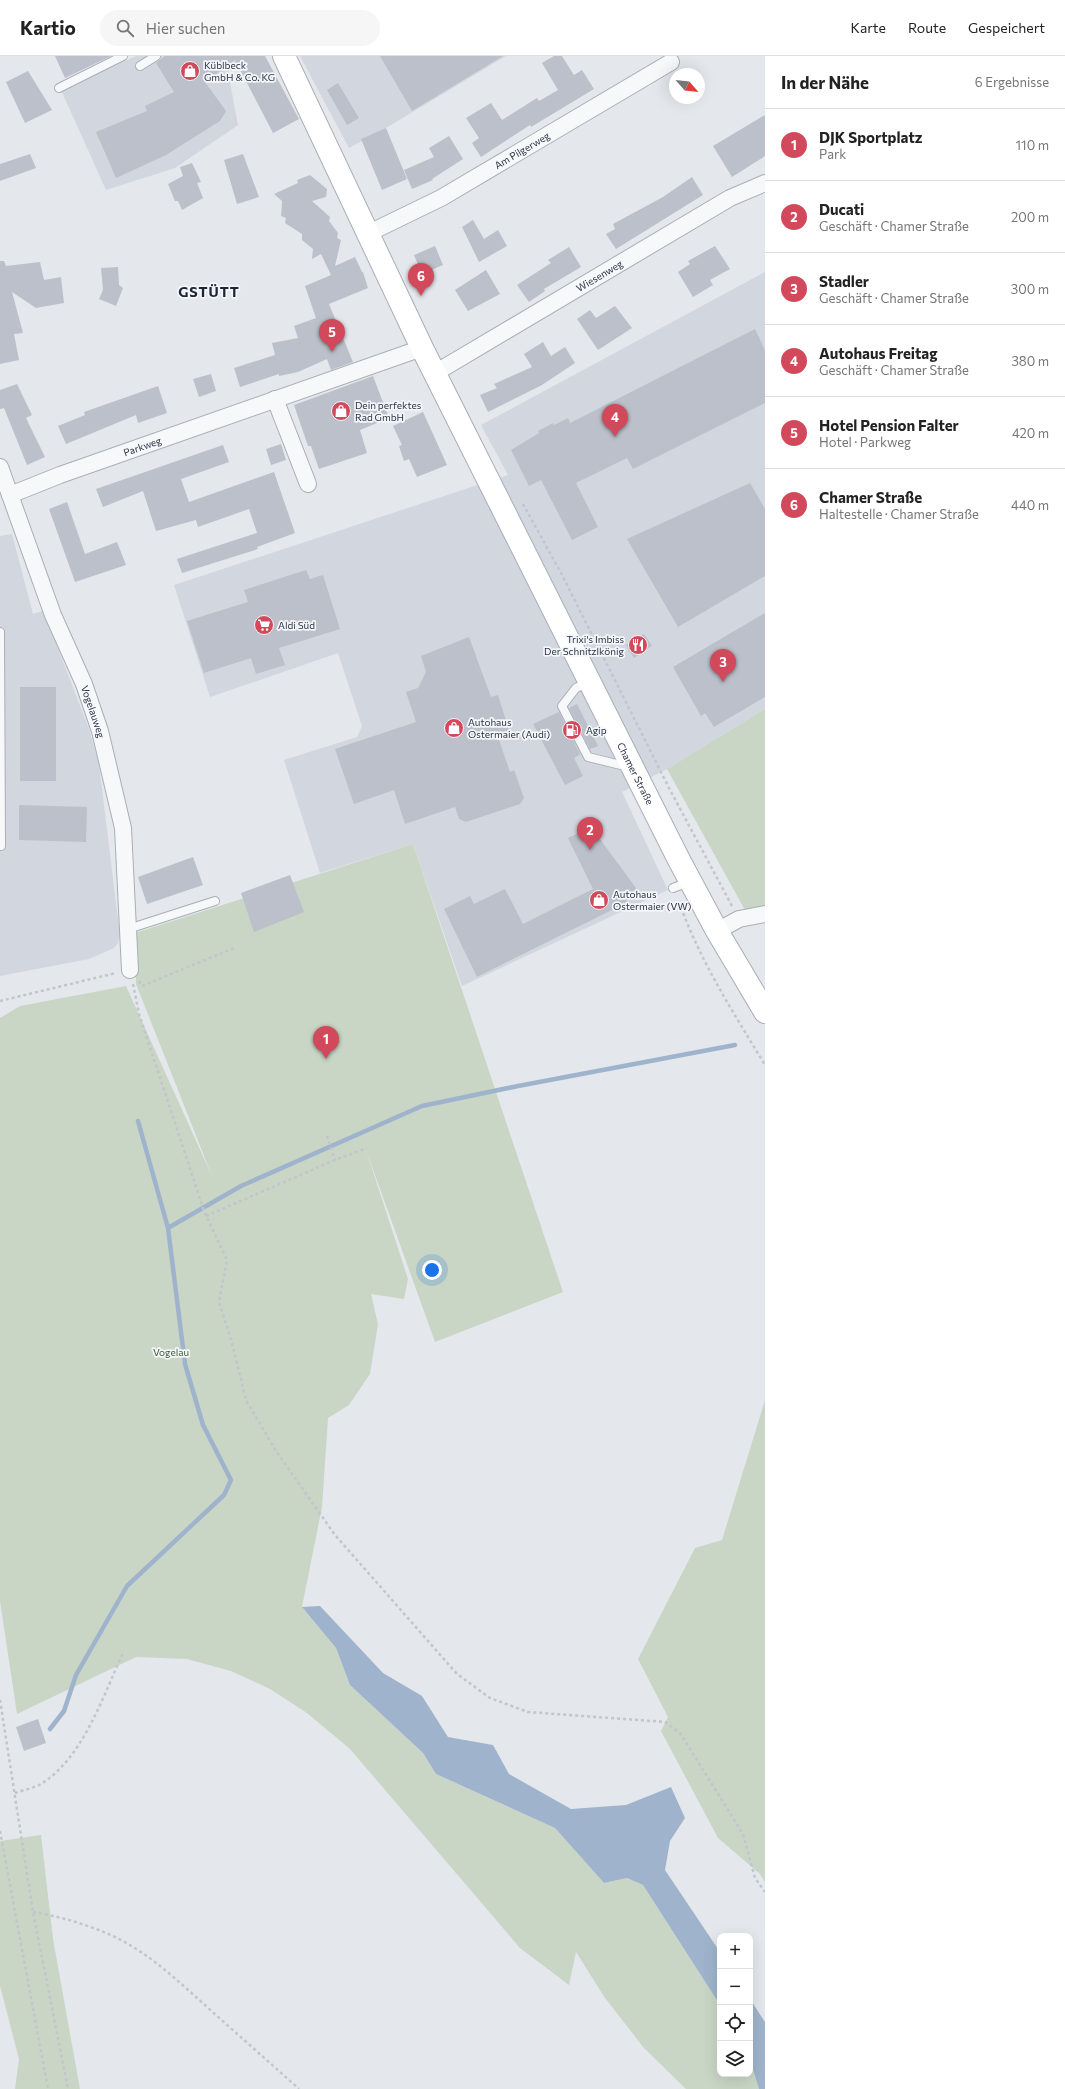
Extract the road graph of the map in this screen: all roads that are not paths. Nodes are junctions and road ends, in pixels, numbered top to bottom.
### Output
1 (123, 56) edge
2 (156, 56) edge
3 (284, 56) edge
4 (671, 62) dead end
5 (140, 66) dead end
6 (59, 88) dead end
7 (765, 183) edge
8 (369, 233) junction
9 (422, 348) junction
10 (435, 372) junction
11 (274, 400) junction
12 (0, 467) edge
13 (308, 484) dead end
14 (5, 498) edge
15 (0, 632) edge
16 (590, 682) junction
17 (632, 767) junction
18 (1, 846) dead end
19 (215, 901) dead end
20 (765, 914) edge
21 (128, 929) junction
22 (717, 931) junction
23 (130, 970) road end
24 (765, 1012) edge

1 - 6 lane
2 - 5 lane
3 - 8 main road, Chamer Straße
4 - 8 street, Am Pilgerweg
7 - 10 street, Wiesenweg
8 - 9 main road, Chamer Straße
9 - 10 main road, Chamer Straße
9 - 11 street, Parkweg
10 - 16 main road, Chamer Straße
11 - 13 street
11 - 14 street, Parkweg
12 - 14 street, Vogelauweg
14 - 21 street, Vogelauweg
15 - 18 lane
16 - 17 main road, Chamer Straße
16 - 17 lane
17 - 22 main road, Chamer Straße
19 - 21 lane
20 - 22 street
21 - 23 street, Vogelauweg
22 - 24 main road, Chamer Straße

